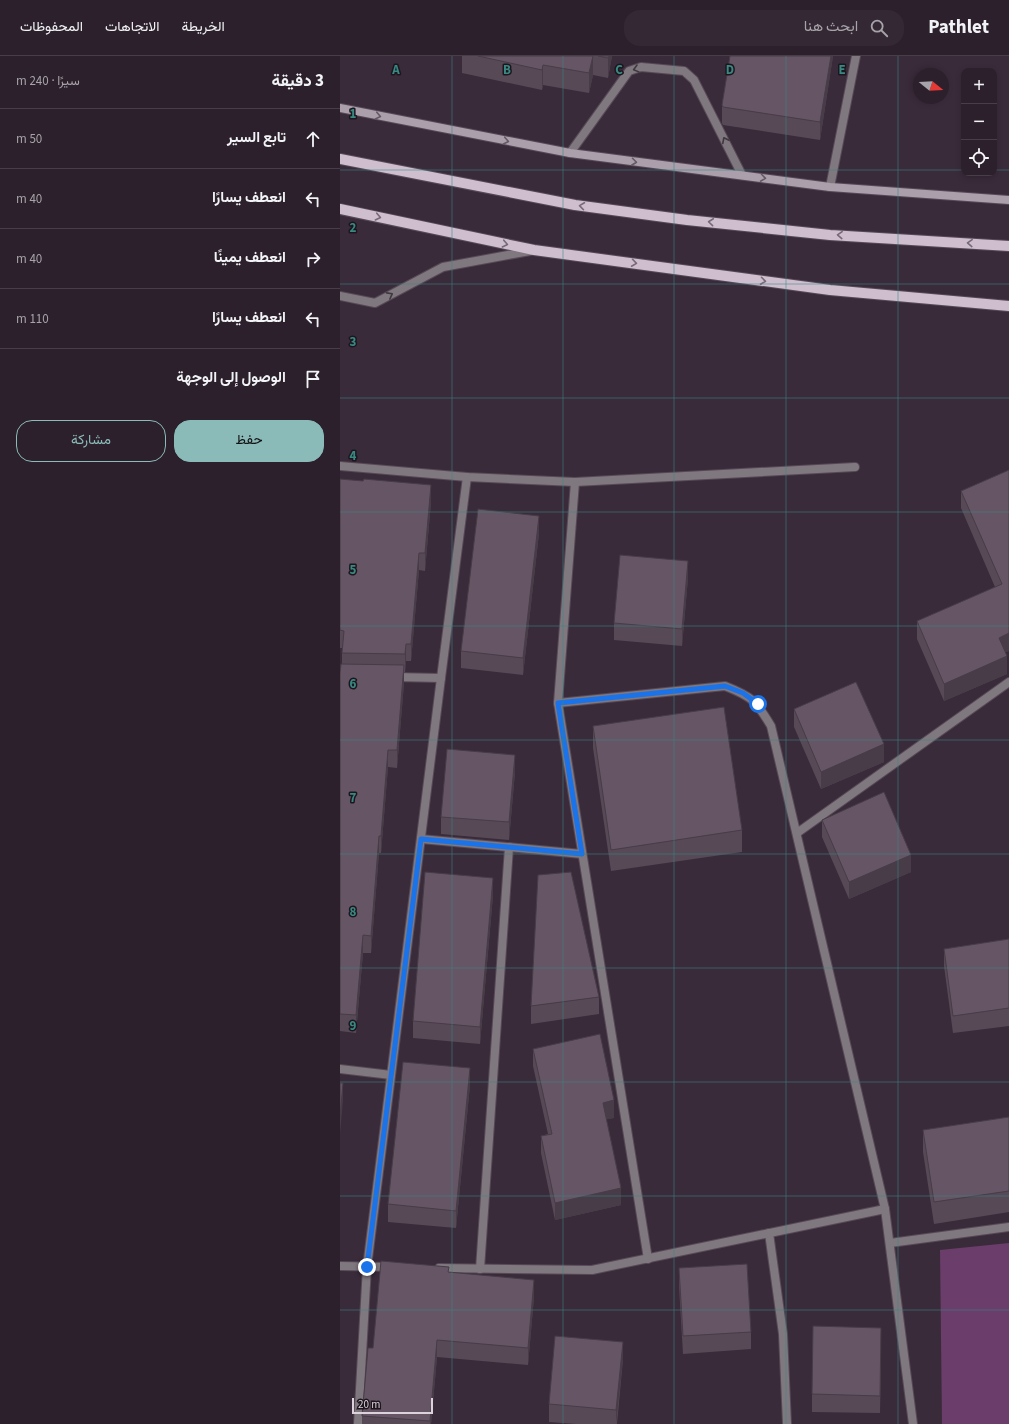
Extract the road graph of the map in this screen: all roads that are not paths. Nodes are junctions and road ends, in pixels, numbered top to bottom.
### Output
1 (856, 56) edge
2 (340, 108) edge
3 (570, 154) junction
4 (340, 159) edge
5 (742, 175) junction
6 (830, 187) junction
7 (1009, 200) edge
8 (340, 209) edge
9 (1009, 246) edge
10 (534, 250) junction
11 (340, 296) edge
12 (1009, 306) edge
13 (340, 466) edge
14 (855, 467) dead end
15 (467, 478) junction
16 (575, 482) junction
17 (387, 677) edge
18 (441, 678) junction
19 (1009, 682) edge
20 (558, 703) junction
21 (797, 833) junction
22 (421, 839) junction
23 (509, 847) junction
24 (582, 854) junction
25 (340, 1069) edge
26 (391, 1075) junction
27 (885, 1209) junction
28 (1009, 1227) edge
29 (769, 1234) junction
30 (890, 1243) junction
31 (648, 1259) junction
32 (340, 1266) edge
33 (367, 1267) junction
34 (397, 1267) edge
35 (427, 1268) edge
36 (480, 1269) junction
37 (358, 1424) edge
38 (787, 1424) edge
39 (913, 1424) edge

1 - 6 street
2 -> 3 street
3 -> 5 street
5 -> 3 street
9 -> 4 main road
5 -> 6 street
6 - 7 street
8 -> 10 main road
11 -> 10 street
10 -> 12 main road
13 - 15 street
14 - 16 street
15 - 16 street
15 - 18 street
16 - 20 street
17 - 18 street
18 - 22 street
19 - 21 street
20 - 21 street
20 - 24 street
21 - 27 street
22 - 23 street
22 - 26 street
23 - 24 street
23 - 36 street
24 - 31 street
25 - 26 street
26 - 33 street
27 - 29 street
27 - 30 street
28 - 30 street
29 - 31 street
29 - 38 street
30 - 39 street
31 - 36 street
32 - 33 street
33 - 34 street
33 - 37 street
35 - 36 street

